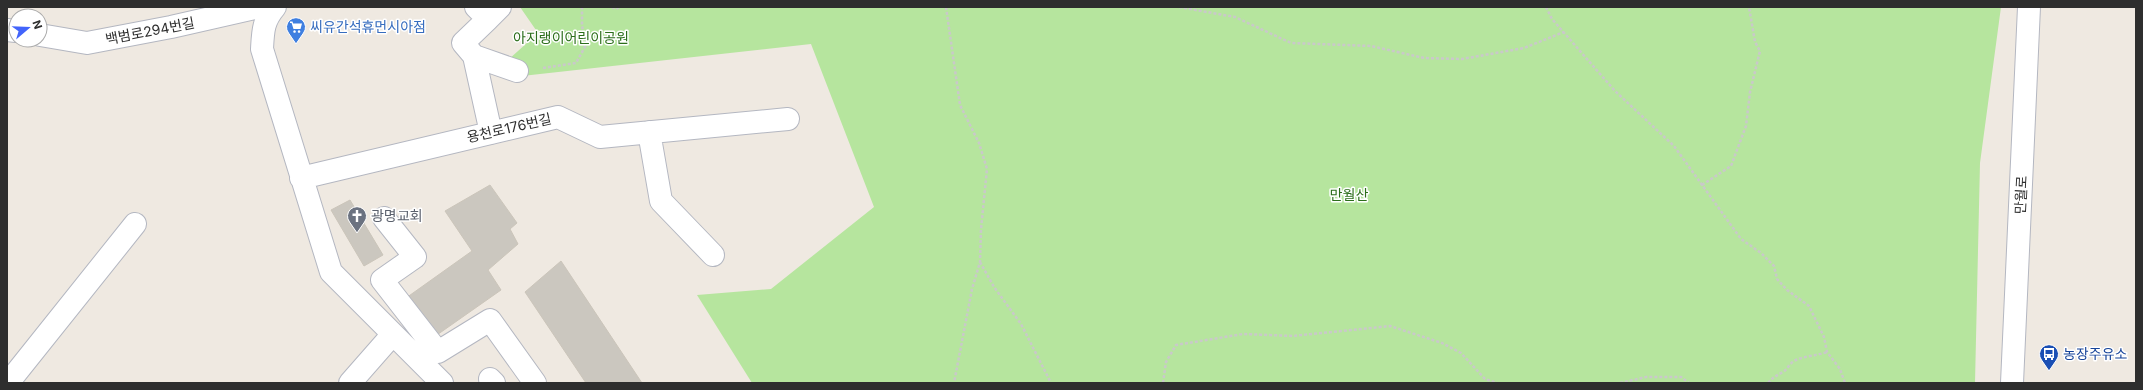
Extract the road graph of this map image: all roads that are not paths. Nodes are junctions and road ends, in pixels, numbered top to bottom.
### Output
1 (259, 7) edge
2 (275, 7) edge
3 (2029, 7) edge
4 (488, 11) edge
5 (48, 36) edge
6 (474, 56) junction
7 (517, 71) road end
8 (788, 119) dead end
9 (650, 132) junction
10 (491, 133) junction
11 (301, 178) junction
12 (384, 218) dead end
13 (135, 224) dead end
14 (713, 255) dead end
15 (393, 334) junction
16 (8, 383) edge
17 (350, 383) edge
18 (442, 383) edge
19 (535, 383) edge
20 (2012, 383) edge

1 - 5 street, 백범로294번길
2 - 11 street
3 - 20 street, 만월로
4 - 6 street
6 - 7 street
6 - 10 street
8 - 9 street, 용천로176번길
9 - 10 street, 용천로176번길
9 - 14 street
10 - 11 street, 용천로176번길
11 - 15 street
12 - 19 street
13 - 16 street
15 - 17 street
15 - 18 street

